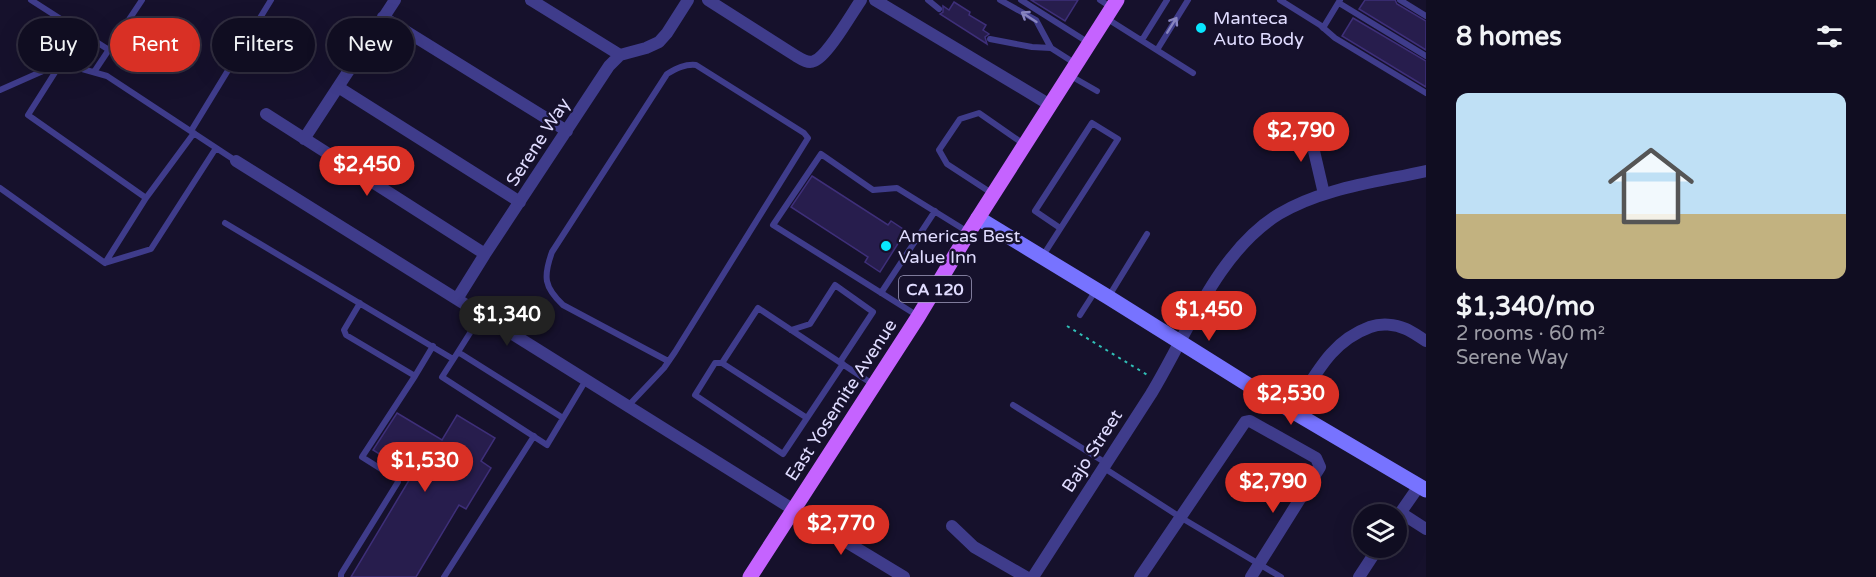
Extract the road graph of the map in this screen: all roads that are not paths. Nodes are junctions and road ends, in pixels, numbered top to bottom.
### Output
1 (31, 0) edge
2 (142, 0) edge
3 (271, 0) edge
4 (395, 0) edge
5 (531, 0) edge
6 (688, 0) edge
7 (708, 0) edge
8 (861, 0) edge
9 (875, 0) edge
10 (928, 0) edge
11 (1000, 0) edge
12 (1021, 0) edge
13 (1167, 0) edge
14 (1188, 0) edge
15 (1281, 0) edge
16 (1296, 0) edge
17 (1400, 0) edge
18 (1340, 2) edge
19 (1109, 6) edge
20 (1291, 7) junction
21 (939, 9) dead end
22 (1426, 16) edge
23 (383, 17) junction
24 (1323, 28) junction
25 (990, 39) dead end
26 (1142, 40) junction
27 (1089, 43) junction
28 (1051, 48) junction
29 (109, 50) junction
30 (1157, 50) junction
31 (620, 55) junction
32 (1426, 56) edge
33 (98, 66) edge
34 (1073, 70) junction
35 (41, 72) edge
36 (56, 72) edge
37 (94, 72) edge
38 (1193, 73) dead end
39 (338, 87) junction
40 (0, 90) edge
41 (1097, 92) dead end
42 (1426, 93) edge
43 (1050, 105) junction
44 (266, 114) dead end
45 (1318, 130) dead end
46 (567, 131) junction
47 (192, 132) junction
48 (304, 139) junction
49 (1025, 145) junction
50 (216, 148) junction
51 (236, 161) joint
52 (1426, 171) edge
53 (0, 188) edge
54 (993, 194) junction
55 (1324, 194) junction
56 (146, 198) junction
57 (520, 202) junction
58 (935, 211) junction
59 (978, 218) junction
60 (225, 223) dead end
61 (1060, 228) junction
62 (969, 232) junction
63 (1148, 234) dead end
64 (484, 254) junction
65 (1042, 257) junction
66 (105, 263) junction
67 (881, 293) junction
68 (1102, 293) junction
69 (457, 298) junction
70 (360, 303) junction
71 (482, 314) junction
72 (1080, 315) dead end
73 (918, 316) junction
74 (791, 330) junction
75 (1426, 342) edge
76 (1180, 343) junction
77 (433, 346) junction
78 (458, 352) junction
79 (453, 359) junction
80 (668, 361) junction
81 (722, 363) junction
82 (841, 363) junction
83 (415, 376) junction
84 (586, 379) junction
85 (874, 385) junction
86 (1013, 405) dead end
87 (628, 406) junction
88 (1292, 411) junction
89 (563, 418) junction
90 (807, 418) junction
91 (534, 436) junction
92 (1105, 465) junction
93 (1422, 488) edge
94 (1407, 506) edge
95 (793, 510) junction
96 (1180, 517) junction
97 (1407, 520) edge
98 (952, 526) dead end
99 (1426, 529) edge
100 (1371, 558) edge
101 (1259, 564) junction
102 (341, 577) edge
103 (444, 577) edge
104 (750, 577) edge
105 (904, 577) edge
106 (1026, 577) edge
107 (1033, 577) edge
108 (1140, 577) edge
109 (1251, 577) edge
110 (1281, 577) edge
111 (1359, 577) edge

1 - 29 lane
2 - 29 lane
3 - 47 lane
4 - 23 street
5 - 31 street
6 - 31 street
7 - 8 street
9 - 43 street
10 - 21 lane
28 -> 11 lane
12 - 27 lane
13 - 26 lane
30 -> 14 lane
15 - 20 lane
16 - 20 lane
17 - 22 lane
18 - 24 lane
18 - 32 lane
19 - 26 lane
19 - 27 main road, East Yosemite Avenue / CA 120
20 - 24 lane
23 - 39 street
23 - 46 street
24 - 42 lane
25 - 28 lane
26 - 30 lane
27 - 34 main road, East Yosemite Avenue / CA 120
28 - 34 lane
29 - 33 lane
30 - 38 lane
31 - 46 street, Serene Way
34 - 41 lane
34 - 43 main road, East Yosemite Avenue / CA 120
35 - 40 lane
36 - 56 lane
37 - 47 lane
39 - 48 street
39 - 57 street
43 - 49 main road, East Yosemite Avenue / CA 120
44 - 48 street
45 - 55 street
46 - 57 street, Serene Way
47 - 50 lane
47 - 56 lane
48 - 64 street
49 - 54 main road, East Yosemite Avenue / CA 120
49 - 54 lane
50 - 51 lane
50 - 66 lane
51 - 69 street
52 - 55 street, Bajo Street
53 - 66 lane
54 - 59 main road, East Yosemite Avenue / CA 120
55 - 76 street, Bajo Street
56 - 66 lane
57 - 64 street, Serene Way
58 - 62 lane
58 - 67 lane
58 - 67 lane
59 - 62 main road, East Yosemite Avenue / CA 120
59 - 65 street
60 - 70 lane
61 - 61 lane
61 - 65 lane
62 - 73 main road, East Yosemite Avenue / CA 120
63 - 68 lane
64 - 69 street, Serene Way
65 - 68 street
67 - 73 lane
68 - 72 lane
68 - 76 street
69 - 71 street
70 - 77 lane
70 - 83 lane
71 - 78 lane
71 - 84 street
73 - 85 main road, East Yosemite Avenue / CA 120
74 - 81 lane
74 - 82 lane
74 - 82 lane
75 - 88 street
76 - 88 street
76 - 92 street, Bajo Street
77 - 79 lane
77 - 83 lane
78 - 79 lane
78 - 89 lane
79 - 91 lane
80 - 80 lane
80 - 87 lane
81 - 90 lane
81 - 90 lane
82 - 85 lane
82 - 90 lane
83 - 102 lane
84 - 87 street
84 - 89 lane
85 - 95 main road, East Yosemite Avenue / CA 120
86 - 92 lane
87 - 95 street
88 - 93 street
89 - 91 lane
91 - 103 lane
92 - 96 lane
92 - 107 street, Bajo Street
93 - 94 street
95 - 104 main road, East Yosemite Avenue / CA 120
95 - 105 street
96 - 101 lane
96 - 101 street
96 - 108 street
97 - 99 street
98 - 106 street
100 - 111 street
101 - 109 street
101 - 110 lane

